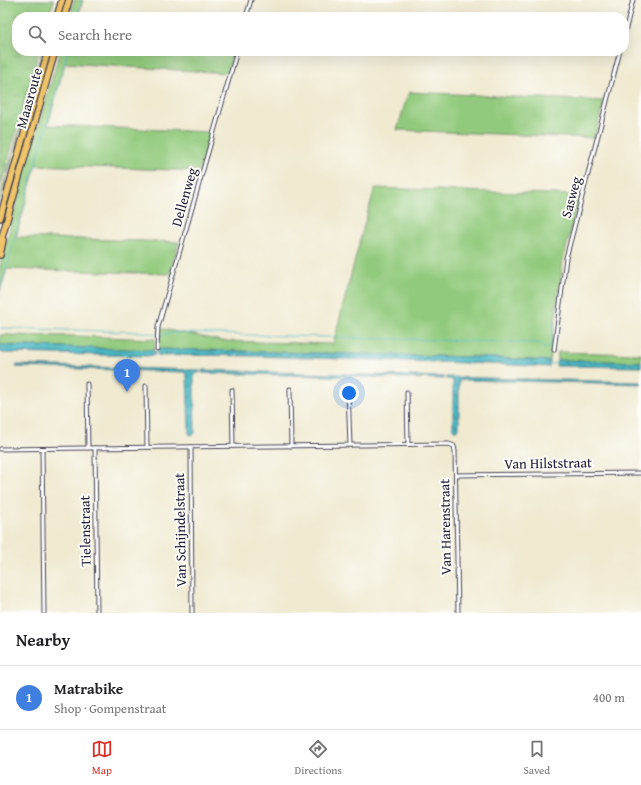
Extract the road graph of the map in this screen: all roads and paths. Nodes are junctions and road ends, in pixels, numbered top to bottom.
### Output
1 (62, 0) edge
2 (71, 0) edge
3 (251, 0) edge
4 (633, 0) edge
5 (58, 12) edge
6 (66, 12) edge
7 (247, 12) edge
8 (629, 16) edge
9 (47, 56) edge
10 (54, 56) edge
11 (236, 56) edge
12 (619, 56) edge
13 (0, 218) edge
14 (6, 224) junction
15 (0, 244) edge
16 (0, 255) edge
17 (157, 349) dead end
18 (554, 350) dead end
19 (87, 384) dead end
20 (146, 386) dead end
21 (290, 389) dead end
22 (232, 390) dead end
23 (348, 390) dead end
24 (407, 392) dead end
25 (408, 444) junction
26 (350, 445) junction
27 (233, 446) junction
28 (291, 446) junction
29 (147, 447) junction
30 (191, 447) junction
31 (88, 448) junction
32 (95, 448) junction
33 (0, 449) edge
34 (42, 449) junction
35 (641, 473) edge
36 (456, 475) junction
37 (44, 613) edge
38 (97, 613) edge
39 (192, 613) edge
40 (458, 613) edge

1 - 5 highway
2 - 6 highway
3 - 7 street
4 - 8 street
9 - 13 highway, Maasroute
10 - 14 highway, Maasroute
11 - 17 street, Dellenweg
12 - 18 street, Sasweg
14 - 15 highway, Maasroute
14 - 16 highway
19 - 31 street
20 - 29 street
21 - 28 street
22 - 27 street
23 - 26 street
24 - 25 street
25 - 26 street
25 - 36 street, Van Harenstraat
26 - 28 street
27 - 28 street
27 - 30 street
29 - 30 street
29 - 32 street
30 - 39 street, Van Schijndelstraat
31 - 32 street
31 - 34 street
32 - 38 street, Tielenstraat
33 - 34 street
34 - 37 street
35 - 36 street, Van Hilststraat
36 - 40 street, Van Harenstraat

